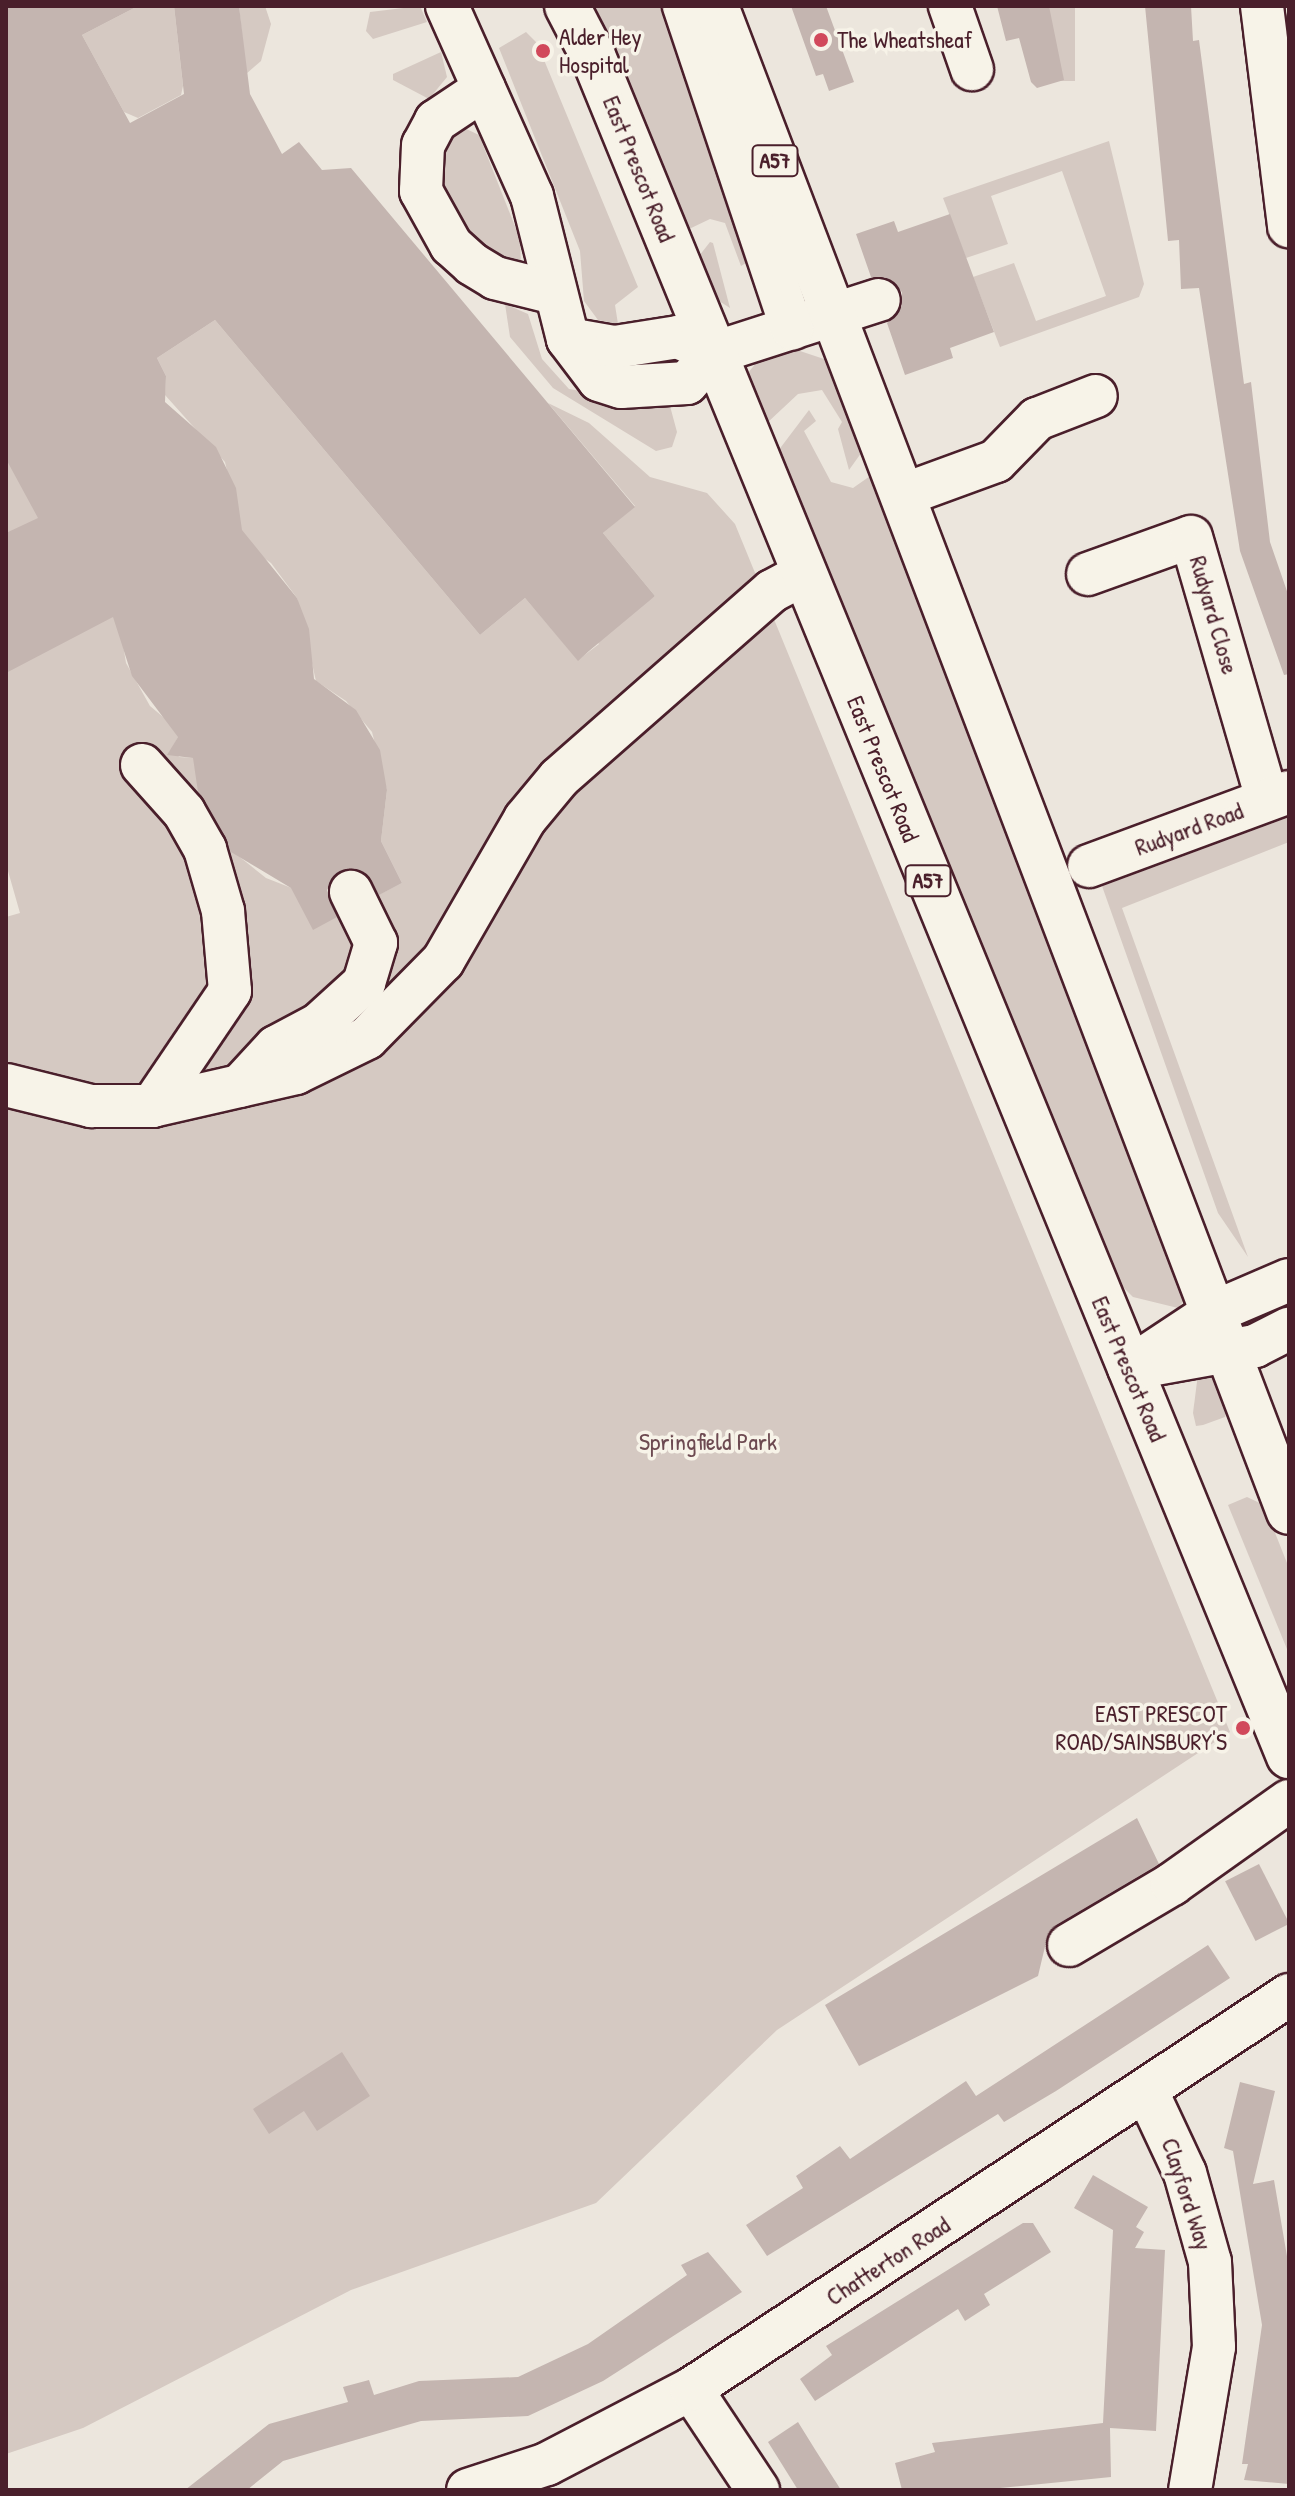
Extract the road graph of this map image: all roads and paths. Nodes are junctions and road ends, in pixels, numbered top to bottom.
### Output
1 (447, 6) edge
2 (567, 6) edge
3 (684, 6) edge
4 (716, 6) edge
5 (950, 6) edge
6 (1262, 6) edge
7 (972, 69) dead end
8 (484, 89) junction
9 (1289, 226) edge
10 (555, 293) junction
11 (879, 300) dead end
12 (836, 316) junction
13 (792, 328) junction
14 (714, 353) junction
15 (1096, 396) dead end
16 (903, 495) junction
17 (804, 574) junction
18 (1088, 574) dead end
19 (142, 765) dead end
20 (1278, 796) edge
21 (1089, 866) dead end
22 (351, 892) dead end
23 (6, 1085) edge
24 (240, 1086) junction
25 (152, 1106) junction
26 (1289, 1280) edge
27 (1212, 1313) junction
28 (1289, 1329) edge
29 (1228, 1353) junction
30 (1129, 1368) junction
31 (1289, 1512) edge
32 (1289, 1756) edge
33 (1289, 1801) edge
34 (1069, 1945) dead end
35 (1289, 1995) edge
36 (1147, 2092) junction
37 (691, 2389) junction
38 (468, 2490) edge
39 (758, 2490) edge
40 (1190, 2490) edge

1 - 8 street
2 - 14 highway, East Prescot Road / A57
3 - 13 street
4 - 12 highway, A57
5 - 7 street
6 - 9 street
8 - 10 street
8 - 10 street
10 - 14 street
11 - 12 street
12 - 13 street
12 - 16 highway, A57
13 - 14 street
14 - 17 highway, East Prescot Road / A57
15 - 16 street
16 - 27 highway, A57
17 - 24 street
17 - 30 highway, East Prescot Road / A57
18 - 20 street, Rudyard Close
19 - 25 street
20 - 21 street, Rudyard Road
22 - 24 street
23 - 25 street
24 - 25 street
26 - 27 street
27 - 29 highway, A57
27 - 30 street
28 - 29 street
29 - 30 street
29 - 31 highway, A57
30 - 32 highway, East Prescot Road / A57
33 - 34 street
35 - 36 street, Chatterton Road
36 - 37 street, Chatterton Road
36 - 40 street, Clayford Way
37 - 38 street, Chatterton Road
37 - 39 street

